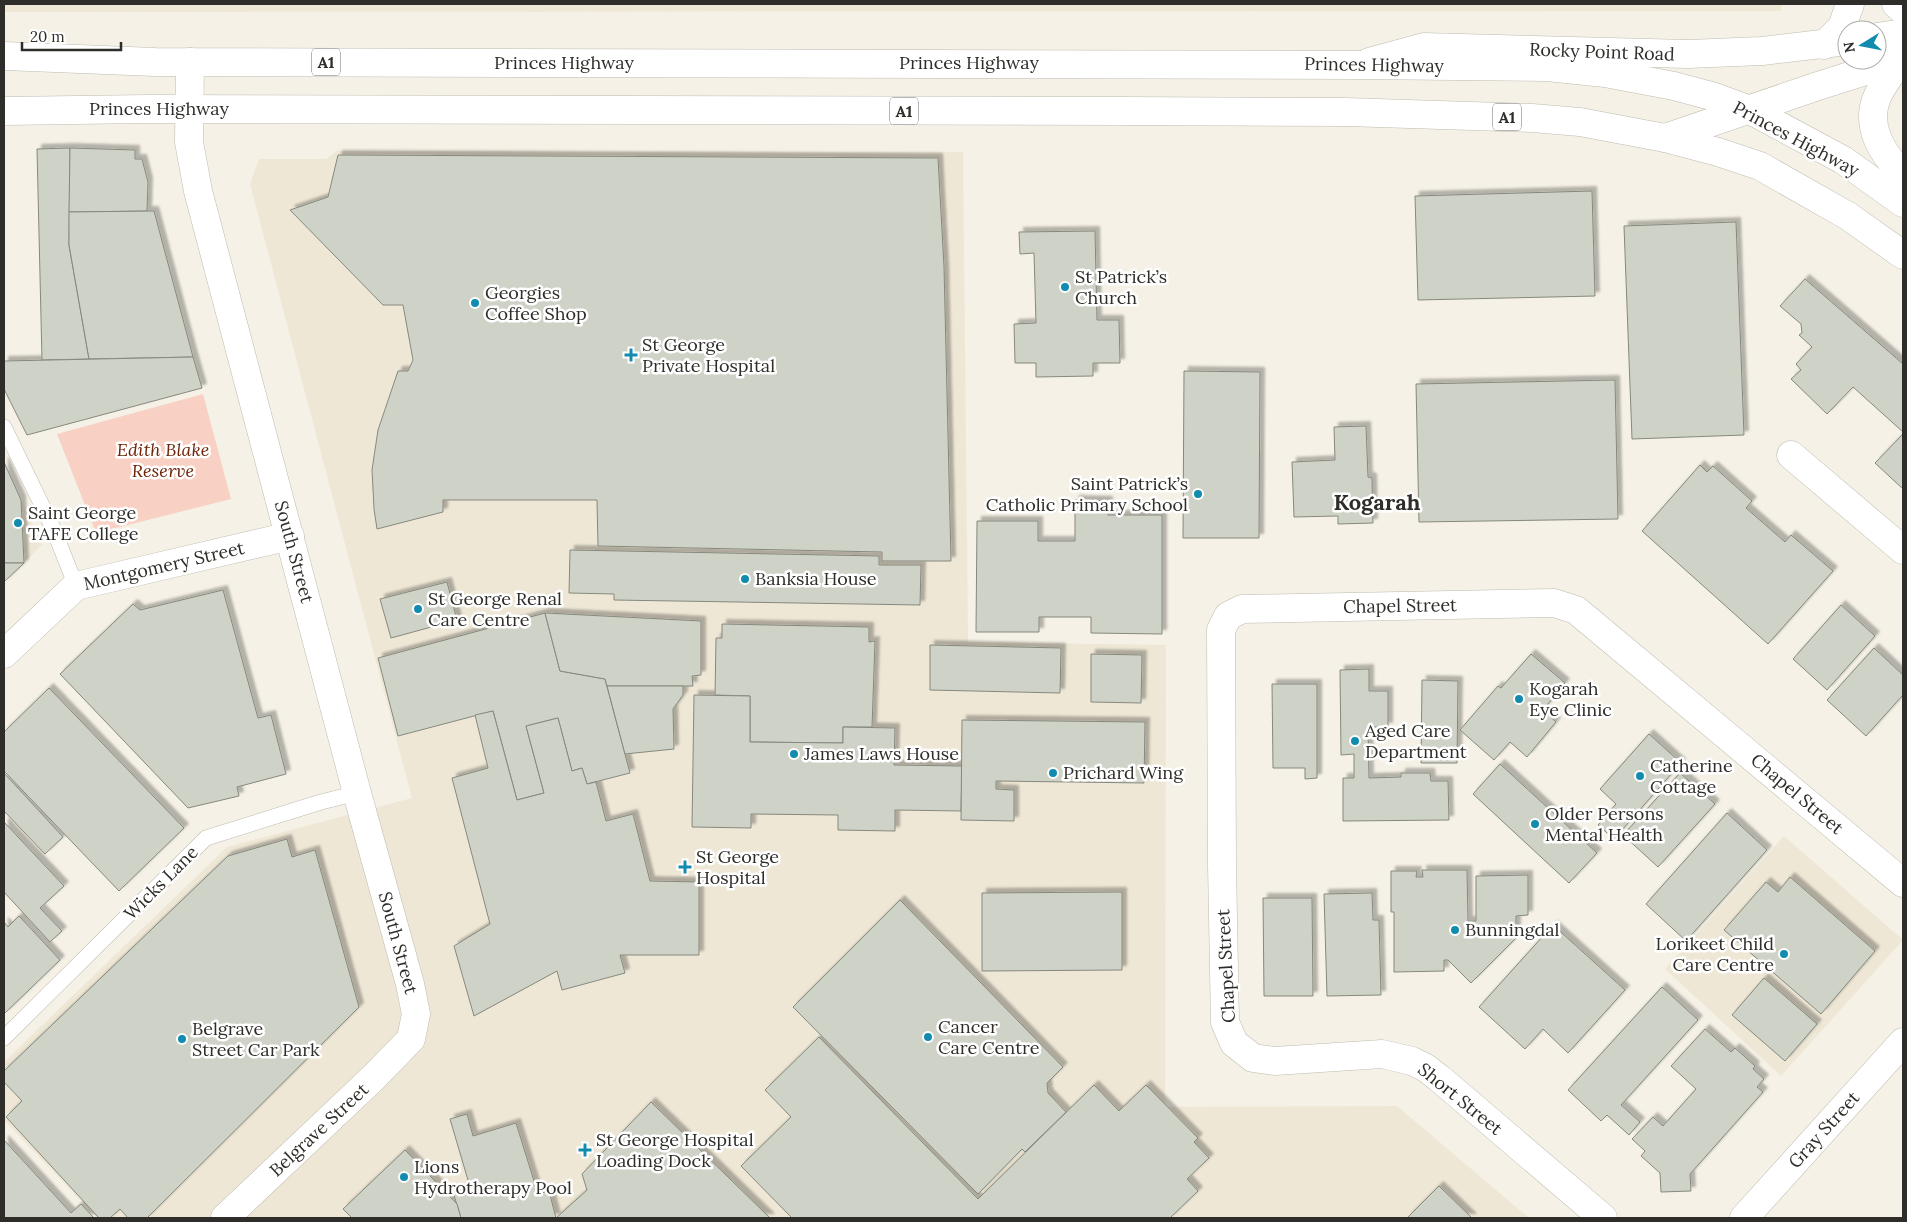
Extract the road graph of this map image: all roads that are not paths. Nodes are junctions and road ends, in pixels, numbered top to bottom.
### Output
1 (1850, 4) edge
2 (1896, 4) edge
3 (1903, 10) edge
4 (1887, 42) edge
5 (1836, 43) edge
6 (1903, 50) edge
7 (4, 56) edge
8 (190, 62) junction
9 (1358, 65) junction
10 (189, 109) junction
11 (1750, 110) junction
12 (4, 111) edge
13 (1665, 138) junction
14 (1903, 174) edge
15 (1903, 203) edge
16 (1903, 256) edge
17 (4, 427) edge
18 (1791, 455) dead end
19 (290, 536) junction
20 (1903, 550) edge
21 (76, 586) junction
22 (4, 654) edge
23 (357, 793) junction
24 (1903, 883) edge
25 (4, 1038) edge
26 (411, 1039) joint
27 (1903, 1042) edge
28 (1234, 1043) joint
29 (225, 1218) edge
30 (1603, 1218) edge
31 (1744, 1218) edge

1 - 5 main road
2 - 3 main road
4 - 6 main road
5 - 9 main road, Rocky Point Road
6 - 11 main road
6 - 14 main road
7 - 8 main road, Princes Highway / A1
8 - 9 main road, Princes Highway / A1
8 - 10 main road, South Street
9 - 11 main road, Princes Highway / A1
10 - 12 main road, Princes Highway / A1
10 - 13 main road, Princes Highway / A1
10 - 19 main road, South Street
11 - 13 main road
11 - 15 main road, Princes Highway / A1
13 - 16 main road, Princes Highway / A1
17 - 21 lane
18 - 20 main road
19 - 21 main road, Montgomery Street
19 - 23 main road, South Street
21 - 22 main road, Montgomery Street
23 - 25 lane, Wicks Lane
23 - 26 main road, South Street
24 - 28 main road, Chapel Street
26 - 29 main road, Belgrave Street
27 - 31 main road, Gray Street
28 - 30 main road, Short Street

